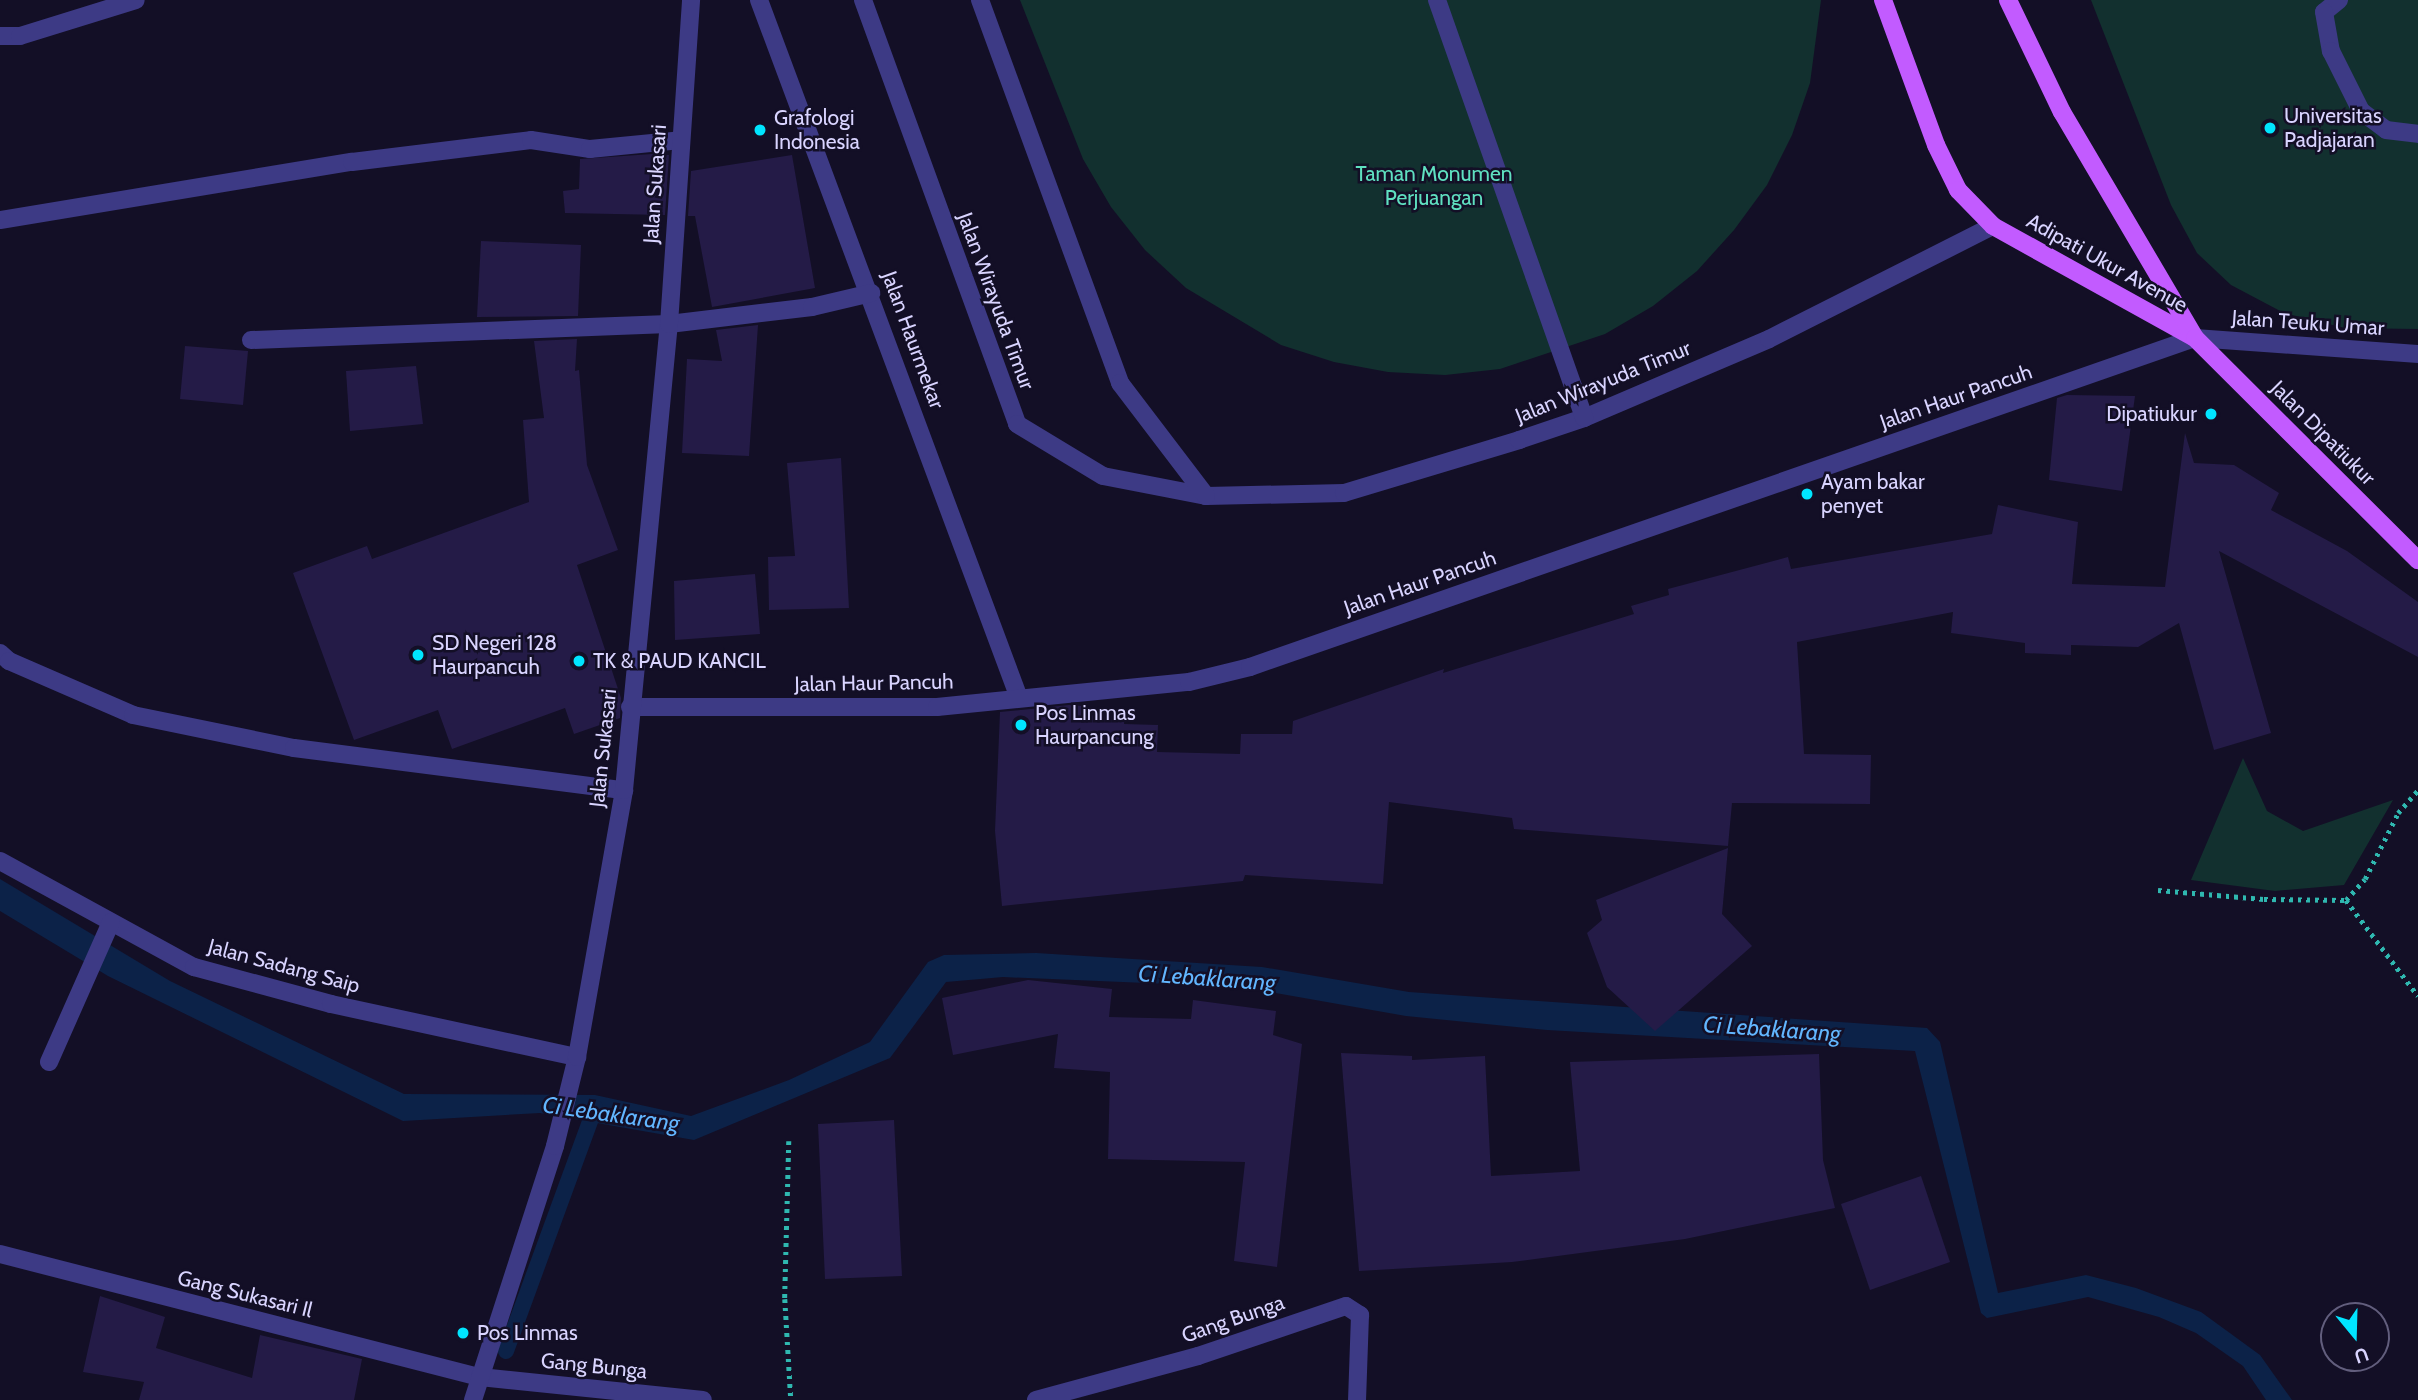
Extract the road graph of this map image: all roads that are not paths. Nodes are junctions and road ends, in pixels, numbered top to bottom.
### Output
1 (136, 0) edge
2 (691, 0) edge
3 (759, 0) edge
4 (863, 0) edge
5 (981, 0) edge
6 (1437, 0) edge
7 (1883, 0) edge
8 (2008, 0) edge
9 (2339, 0) edge
10 (0, 36) edge
11 (2418, 134) edge
12 (681, 140) junction
13 (0, 220) edge
14 (1993, 226) junction
15 (871, 293) junction
16 (669, 324) junction
17 (2195, 338) junction
18 (251, 340) dead end
19 (2418, 354) edge
20 (1584, 418) junction
21 (1206, 496) junction
22 (2418, 560) edge
23 (0, 653) edge
24 (1019, 698) junction
25 (630, 707) junction
26 (624, 790) junction
27 (0, 862) edge
28 (107, 930) junction
29 (49, 1062) dead end
30 (575, 1064) junction
31 (0, 1254) edge
32 (480, 1377) junction
33 (473, 1400) edge
34 (703, 1400) edge
35 (1036, 1400) edge
36 (1357, 1400) edge

1 - 10 street
2 - 12 street, Jalan Sukasari
3 - 15 street, Jalan Haurmekar
4 - 21 street, Jalan Wirayuda Timur
5 - 21 street
6 - 20 street
7 - 14 main road, Adipati Ukur Avenue
8 - 17 main road, Adipati Ukur Avenue
9 - 11 street
12 - 13 street
12 - 16 street, Jalan Sukasari
14 - 17 main road, Adipati Ukur Avenue
14 - 20 street, Jalan Wirayuda Timur
15 - 16 street
15 - 24 street, Jalan Haurmekar
16 - 18 street
16 - 25 street, Jalan Sukasari
17 - 19 street, Jalan Teuku Umar
17 - 22 main road, Jalan Dipatiukur
17 - 24 street, Jalan Haur Pancuh
20 - 21 street, Jalan Wirayuda Timur
23 - 26 street
24 - 25 street, Jalan Haur Pancuh
25 - 26 street, Jalan Sukasari
26 - 30 street, Jalan Sukasari
27 - 28 street, Jalan Sadang Saip
28 - 29 street
28 - 30 street, Jalan Sadang Saip
30 - 32 street, Jalan Sukasari
31 - 32 street, Gang Sukasari Il
32 - 33 street, Jalan Sukasari
32 - 34 street, Gang Bunga
35 - 36 street, Gang Bunga

